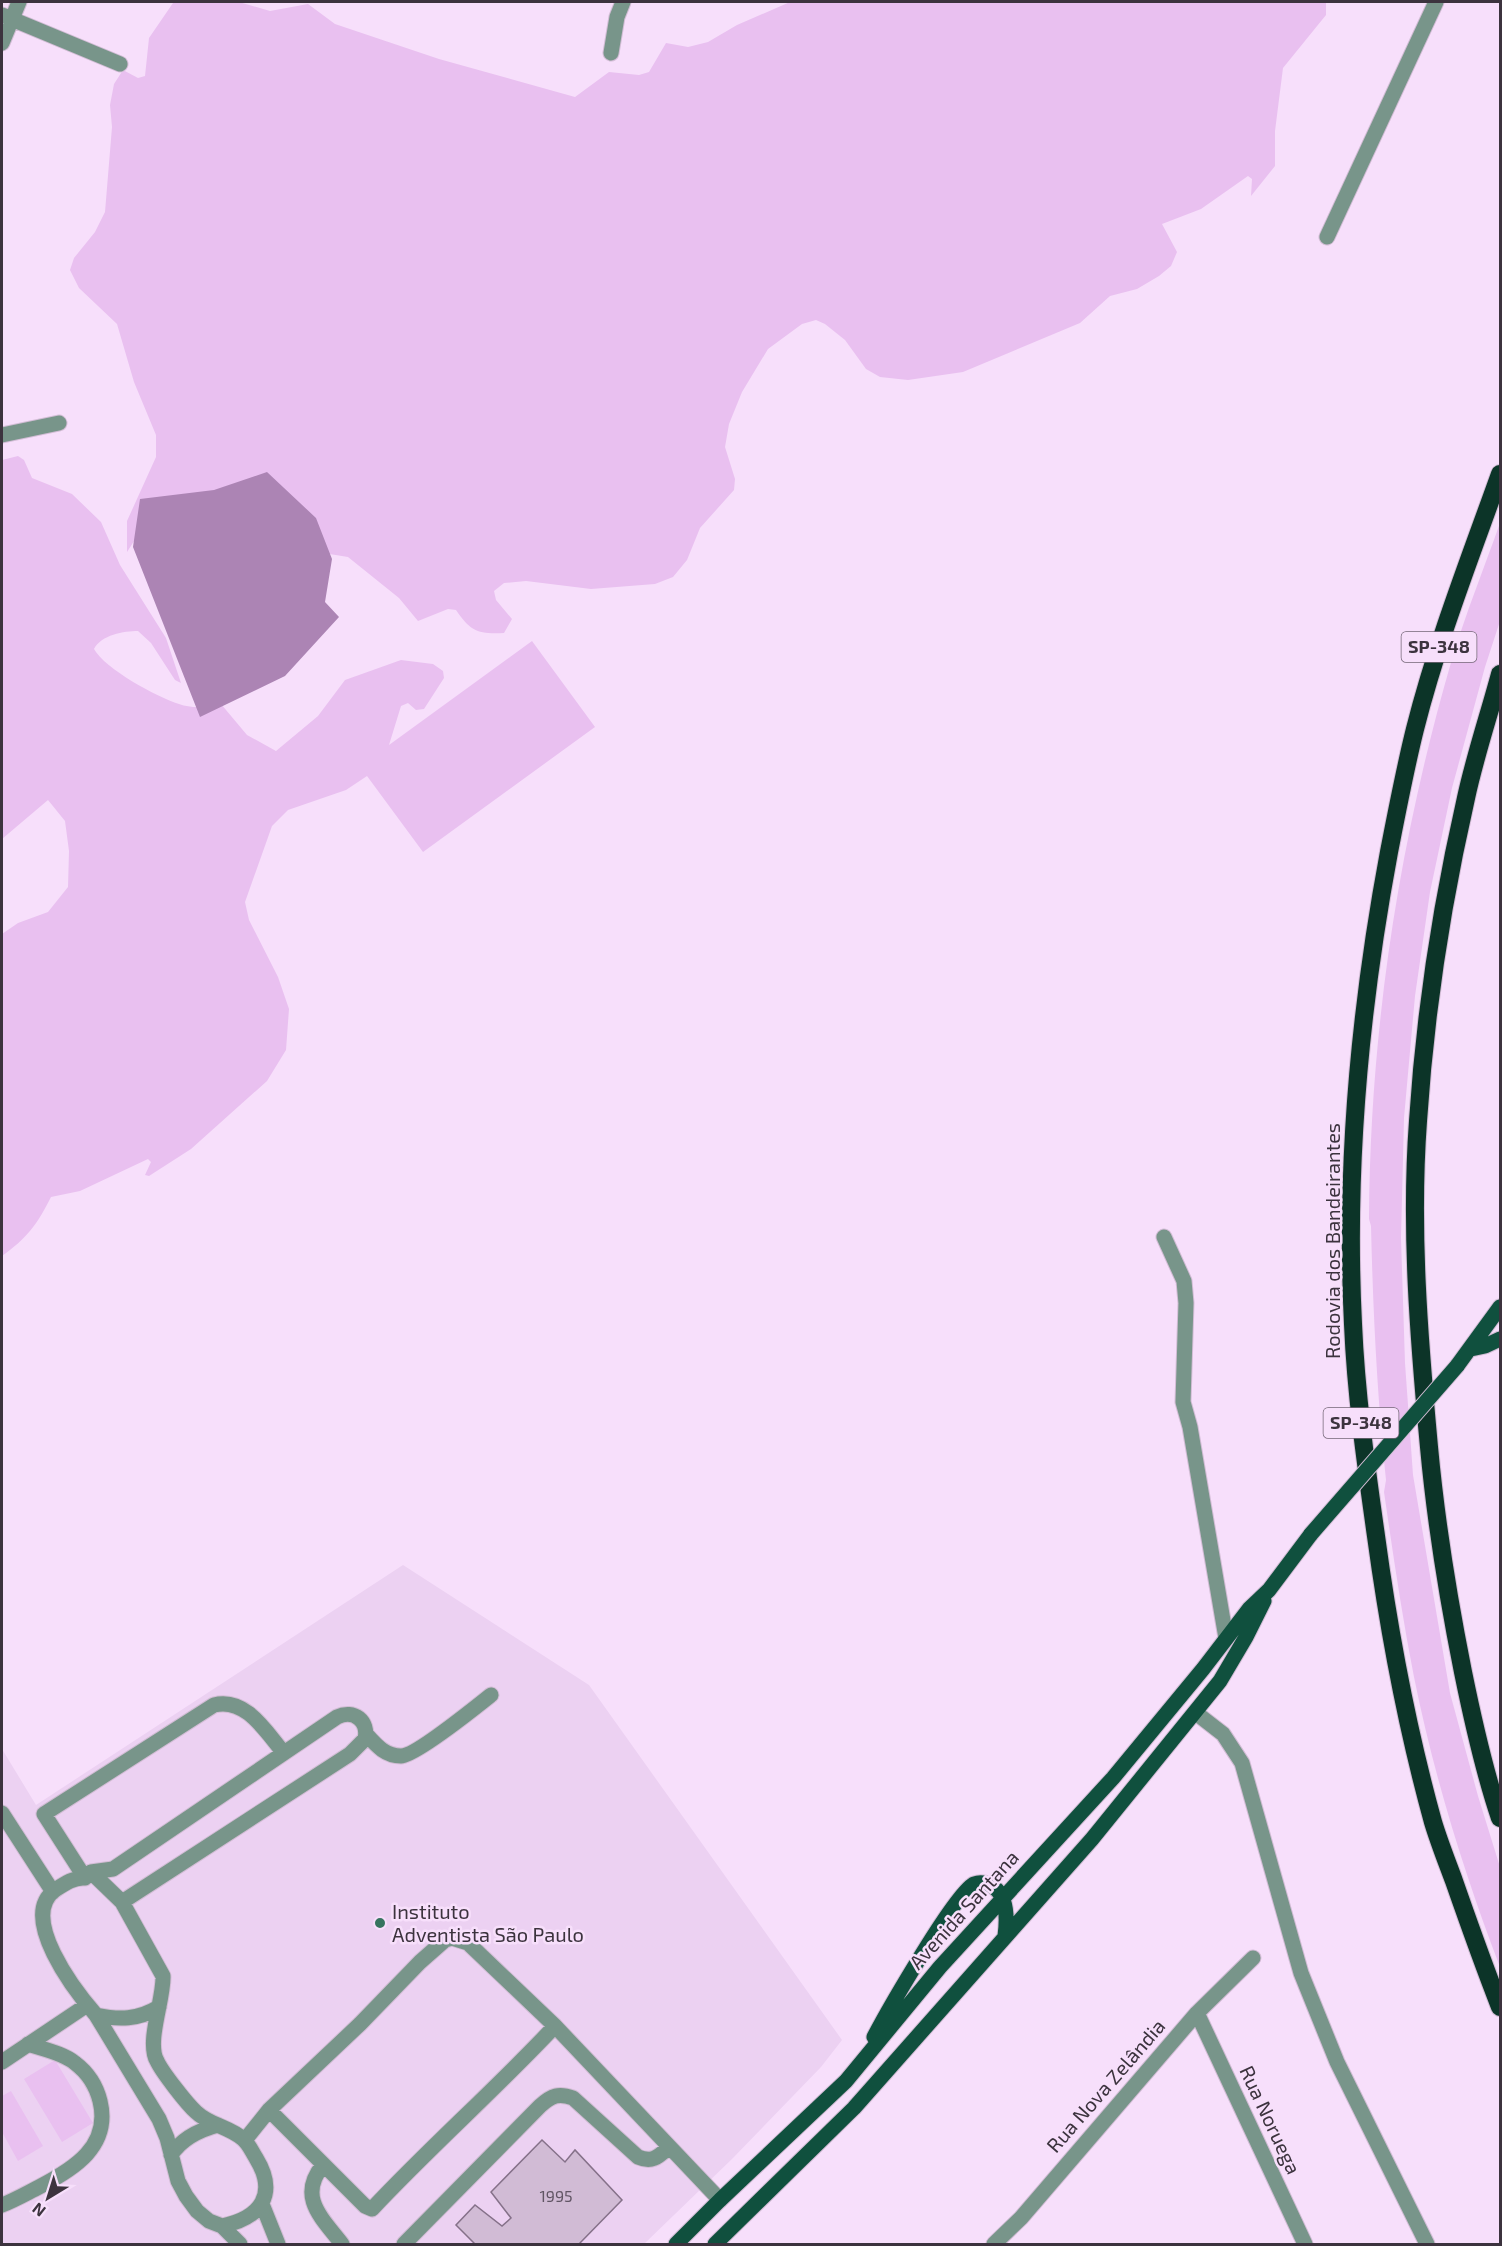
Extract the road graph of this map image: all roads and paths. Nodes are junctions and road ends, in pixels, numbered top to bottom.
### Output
1 (18, 2) edge
2 (623, 2) edge
3 (1436, 2) edge
4 (6, 17) edge
5 (2, 43) edge
6 (611, 53) dead end
7 (120, 64) dead end
8 (1327, 237) dead end
9 (59, 423) dead end
10 (2, 435) edge
11 (1500, 474) edge
12 (1500, 674) edge
13 (1164, 1237) dead end
14 (1500, 1307) edge
15 (1500, 1339) edge
16 (1471, 1349) junction
17 (1269, 1590) junction
18 (1226, 1638) junction
19 (491, 1695) dead end
20 (1196, 1713) junction
21 (366, 1734) junction
22 (284, 1753) junction
23 (2, 1813) edge
24 (1500, 1818) edge
25 (88, 1875) junction
26 (53, 1892) junction
27 (1002, 1898) junction
28 (122, 1902) junction
29 (1005, 1936) junction
30 (1253, 1958) dead end
31 (159, 2007) junction
32 (1500, 2007) edge
33 (91, 2010) junction
34 (1197, 2013) junction
35 (555, 2026) junction
36 (28, 2044) junction
37 (2, 2062) edge
38 (858, 2066) junction
39 (269, 2110) junction
40 (218, 2125) junction
41 (245, 2140) junction
42 (668, 2148) junction
43 (171, 2155) junction
44 (323, 2165) junction
45 (720, 2200) junction
46 (262, 2204) junction
47 (2, 2205) edge
48 (222, 2226) junction
49 (240, 2244) edge
50 (278, 2244) edge
51 (342, 2244) edge
52 (404, 2244) edge
53 (676, 2244) edge
54 (715, 2244) edge
55 (994, 2244) edge
56 (1305, 2244) edge
57 (1427, 2244) edge

1 - 4 street
2 - 6 street
3 - 8 street
4 - 5 street
4 - 7 street
9 - 10 street
11 - 32 highway, Rodovia dos Bandeirantes / SP-348
12 - 24 highway, SP-348
13 - 18 street
14 - 16 main road, Avenida Santana
15 - 16 main road
16 - 17 main road, Avenida Santana, bridge
17 - 18 main road, Avenida Santana
17 - 20 main road, Avenida Santana
18 - 27 main road, Avenida Santana
19 - 21 street
20 - 29 main road, Avenida Santana
20 - 57 street
21 - 22 street
21 - 28 street
22 - 25 street
22 - 25 street
23 - 26 street
25 - 26 street
25 - 28 street
26 - 33 street
27 - 29 main road
27 - 38 main road, Avenida Santana
27 - 38 main road
28 - 31 street
29 - 54 main road, Avenida Santana
30 - 34 street, Rua Nova Zelândia
31 - 33 street
31 - 40 street
33 - 36 street
33 - 43 street
34 - 55 street, Rua Nova Zelândia
34 - 56 street, Rua Noruega
35 - 39 street
35 - 42 street
35 - 44 street
36 - 37 street
36 - 47 street
38 - 45 main road, Avenida Santana
39 - 41 street
39 - 44 street
40 - 41 street
40 - 43 street
41 - 46 street
42 - 45 street
42 - 52 street
43 - 48 street
44 - 51 street
45 - 53 main road, Avenida Santana
46 - 48 street
46 - 50 street
48 - 49 street

